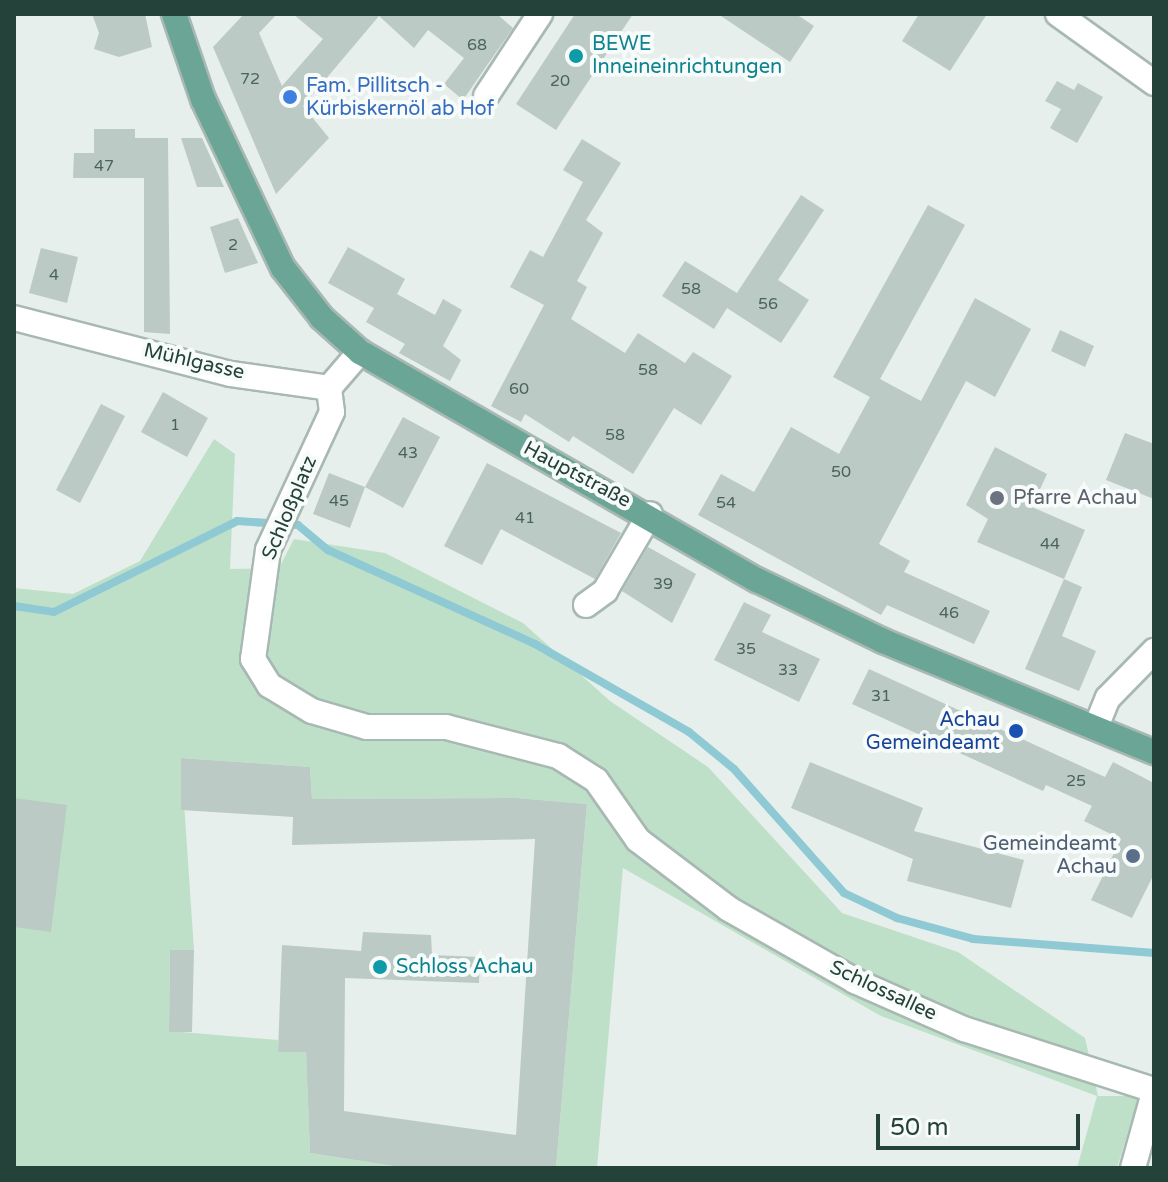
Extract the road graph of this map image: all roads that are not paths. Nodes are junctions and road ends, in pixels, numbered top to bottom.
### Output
1 (174, 14) edge
2 (540, 14) edge
3 (1058, 14) edge
4 (1154, 83) edge
5 (486, 96) dead end
6 (14, 318) edge
7 (360, 352) junction
8 (329, 388) junction
9 (650, 514) junction
10 (586, 605) dead end
11 (1154, 651) edge
12 (1096, 727) junction
13 (1154, 752) edge
14 (638, 840) joint
15 (1154, 1092) edge
16 (1133, 1168) edge

1 - 7 main road, Hauptstraße
2 - 5 street
3 - 4 street
6 - 8 street, Mühlgasse
7 - 8 street
7 - 9 main road, Hauptstraße
8 - 14 street, Schloßplatz
9 - 10 street
9 - 12 main road, Hauptstraße
11 - 12 street
12 - 13 main road, Hauptstraße
14 - 15 street, Schlossallee
15 - 16 street

